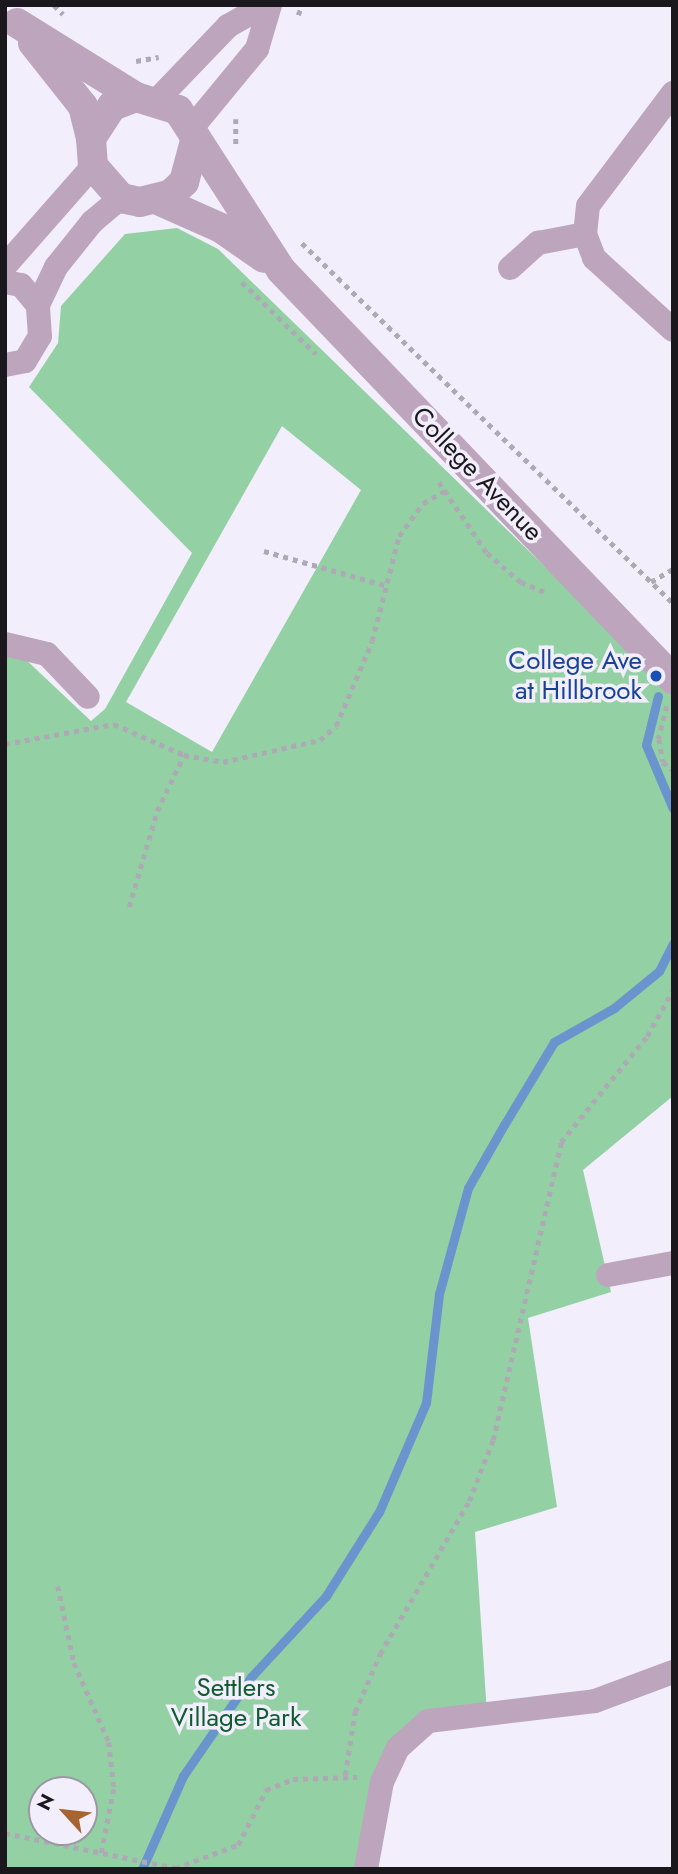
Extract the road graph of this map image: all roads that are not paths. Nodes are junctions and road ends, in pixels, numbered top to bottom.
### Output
1 (268, 5) edge
2 (11, 17) edge
3 (673, 93) edge
4 (147, 98) junction
5 (193, 135) junction
6 (92, 152) junction
7 (121, 198) junction
8 (158, 200) junction
9 (585, 234) junction
10 (5, 266) edge
11 (510, 268) dead end
12 (281, 270) junction
13 (5, 282) edge
14 (38, 305) junction
15 (673, 330) edge
16 (5, 365) edge
17 (5, 644) edge
18 (670, 692) edge
19 (88, 698) dead end
20 (673, 1263) edge
21 (608, 1275) dead end
22 (673, 1672) edge
23 (366, 1869) edge

1 - 4 street
1 - 5 street
2 - 4 street, College Avenue
2 - 6 street, College Avenue
3 - 9 street
4 - 5 street, College Avenue
4 - 6 street
5 - 8 street
5 - 12 street, College Avenue
6 - 7 street, College Avenue
6 - 10 street
7 - 8 street, College Avenue
7 - 14 street
8 - 12 street, College Avenue
9 - 11 street
9 - 15 street
12 - 18 street, College Avenue
13 - 14 street
14 - 16 street
17 - 19 street
20 - 21 street
22 - 23 street

